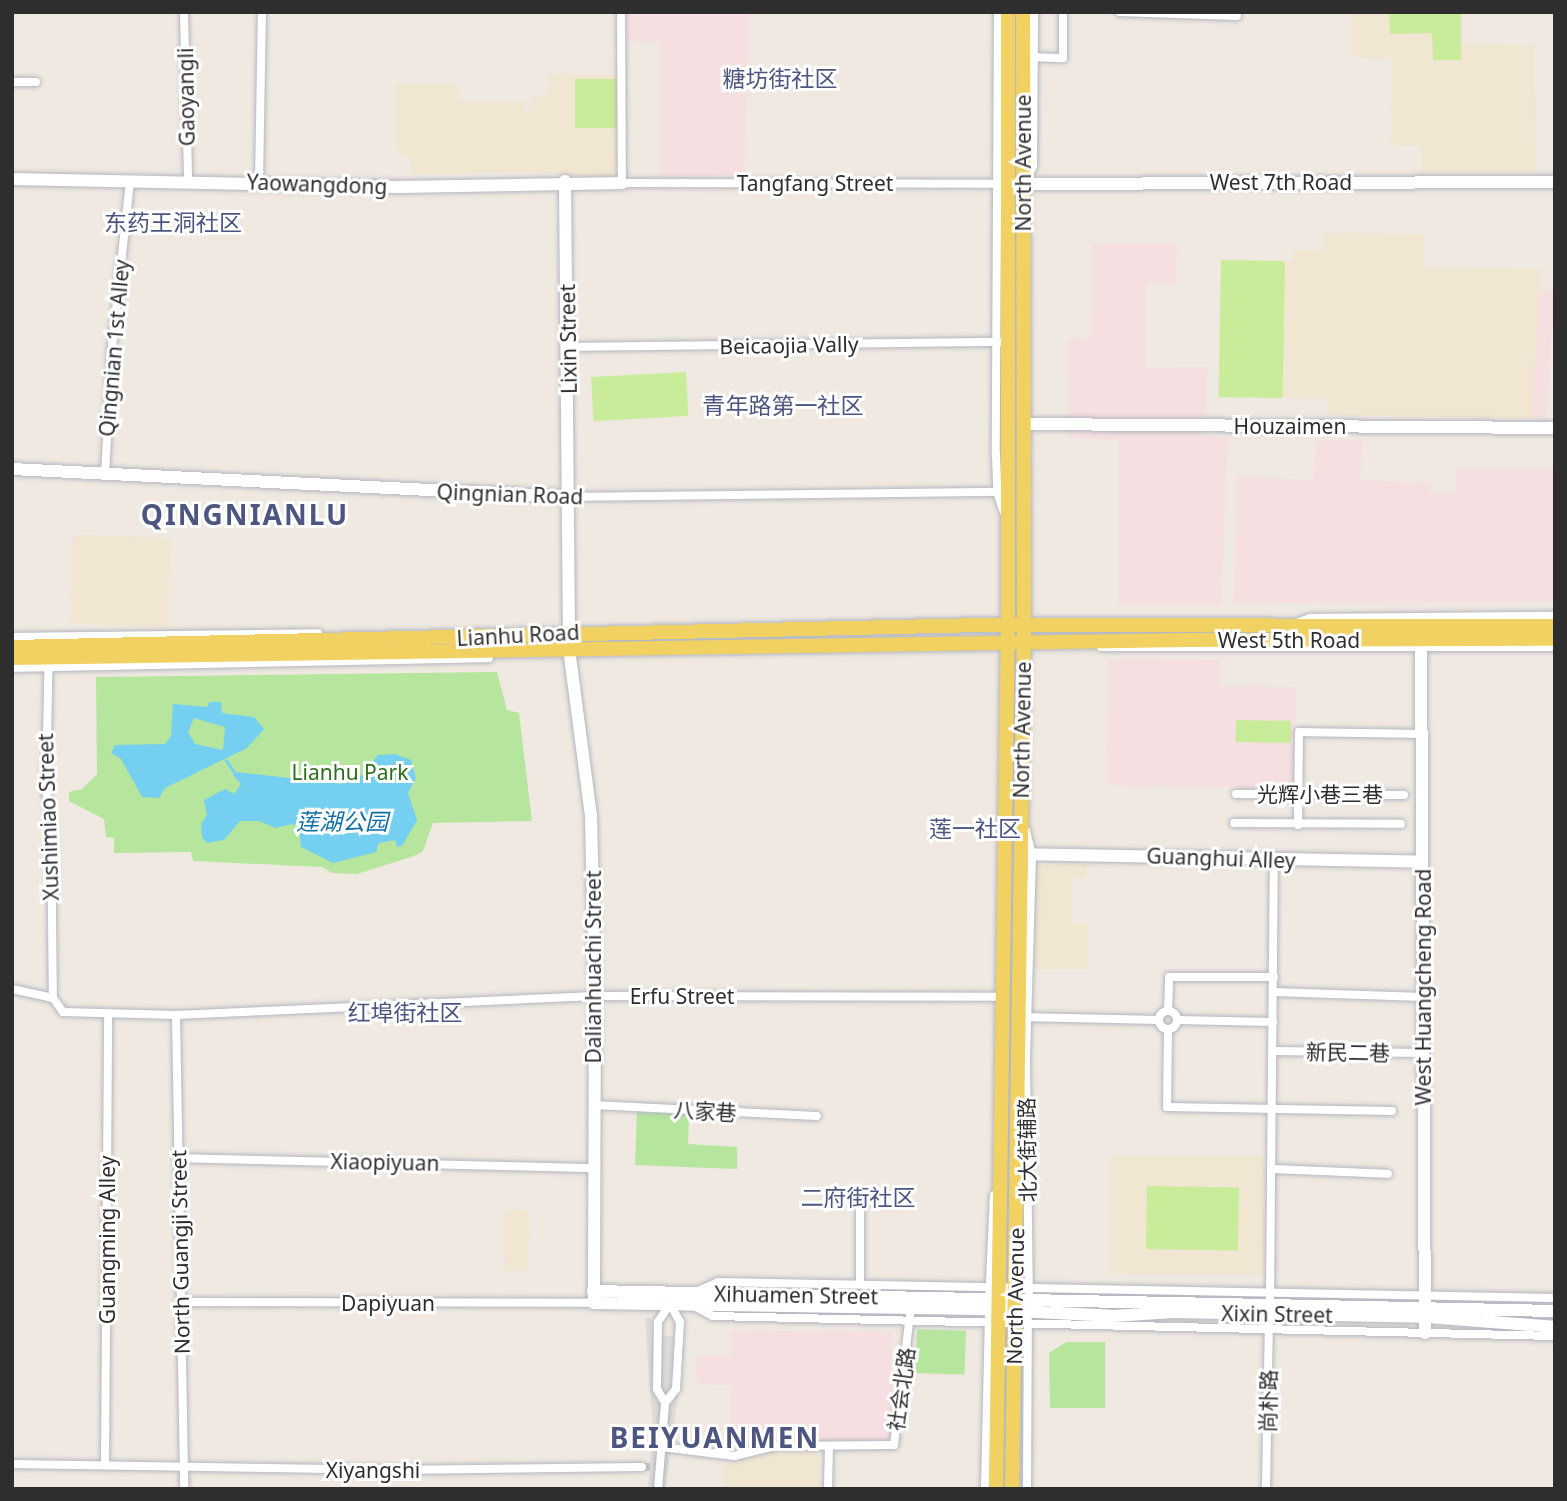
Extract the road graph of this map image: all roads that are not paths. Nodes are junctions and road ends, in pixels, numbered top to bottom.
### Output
1 (184, 12) edge
2 (262, 12) edge
3 (621, 12) edge
4 (998, 12) edge
5 (1008, 12) edge
6 (1023, 12) edge
7 (1034, 12) edge
8 (1063, 12) edge
9 (1119, 12) edge
10 (1237, 16) dead end
11 (1029, 57) junction
12 (12, 82) edge
13 (36, 82) dead end
14 (12, 179) edge
15 (130, 180) junction
16 (188, 181) junction
17 (259, 181) junction
18 (565, 181) junction
19 (1555, 182) edge
20 (622, 183) junction
21 (1009, 183) junction
22 (1003, 342) junction
23 (569, 347) junction
24 (1025, 424) junction
25 (1555, 428) edge
26 (12, 469) edge
27 (105, 475) junction
28 (1003, 492) junction
29 (568, 497) junction
30 (1555, 616) edge
31 (1007, 625) junction
32 (1024, 625) junction
33 (1555, 625) edge
34 (1287, 626) junction
35 (569, 632) junction
36 (12, 637) edge
37 (1555, 639) edge
38 (1421, 644) junction
39 (1007, 645) junction
40 (1024, 645) junction
41 (12, 647) edge
42 (1555, 647) edge
43 (569, 649) junction
44 (49, 652) junction
45 (12, 658) edge
46 (12, 668) edge
47 (1422, 734) junction
48 (1236, 794) dead end
49 (1297, 794) junction
50 (1404, 794) dead end
51 (1234, 823) dead end
52 (1401, 824) dead end
53 (1298, 825) junction
54 (1026, 854) junction
55 (1274, 860) junction
56 (1422, 862) junction
57 (1274, 977) junction
58 (12, 989) edge
59 (1273, 992) junction
60 (595, 996) junction
61 (1002, 997) junction
62 (1423, 997) junction
63 (53, 998) junction
64 (1168, 1012) junction
65 (176, 1015) junction
66 (107, 1016) junction
67 (1022, 1017) junction
68 (1159, 1020) junction
69 (1177, 1020) junction
70 (1273, 1022) junction
71 (1168, 1029) junction
72 (1273, 1051) junction
73 (1423, 1053) junction
74 (593, 1105) junction
75 (1272, 1109) junction
76 (1392, 1111) dead end
77 (817, 1116) dead end
78 (178, 1158) junction
79 (593, 1168) junction
80 (1271, 1169) junction
81 (1388, 1174) dead end
82 (893, 1201) dead end
83 (860, 1283) junction
84 (594, 1297) junction
85 (1555, 1298) edge
86 (692, 1299) junction
87 (182, 1302) junction
88 (670, 1304) junction
89 (1270, 1304) junction
90 (1008, 1305) junction
91 (1426, 1307) junction
92 (1552, 1312) edge
93 (910, 1313) junction
94 (1555, 1327) edge
95 (1269, 1329) junction
96 (1425, 1333) junction
97 (1555, 1336) edge
98 (665, 1404) junction
99 (829, 1446) junction
100 (662, 1447) junction
101 (12, 1464) edge
102 (105, 1465) junction
103 (642, 1467) tunnel mouth
104 (184, 1468) junction
105 (184, 1489) edge
106 (657, 1489) edge
107 (828, 1489) edge
108 (985, 1489) edge
109 (996, 1489) edge
110 (1012, 1489) edge
111 (1027, 1489) edge
112 (1266, 1489) edge

1 - 16 street, Gaoyangli
2 - 17 street
3 - 20 street
4 - 21 street
5 - 21 main road, North Avenue
6 - 11 main road, North Avenue
7 - 11 street
8 - 11 street
9 - 10 street
11 - 21 main road, North Avenue
12 - 13 street
14 - 15 street, Yaowangdong
15 - 16 street, Yaowangdong
15 - 27 street, Qingnian 1st Alley
16 - 17 street, Yaowangdong
17 - 18 street, Yaowangdong
18 - 20 street, Yaowangdong
18 - 23 street, Lixin Street
19 - 21 street, West 7th Road
20 - 21 street, Tangfang Street
21 - 22 main road, North Avenue
21 - 24 main road, North Avenue
22 - 23 street, Beicaojia Vally
22 - 28 main road, North Avenue
23 - 29 street, Lixin Street
24 - 25 street, Houzaimen
24 - 32 main road, North Avenue
26 - 27 street, Qingnian Road
27 - 29 street, Qingnian Road
28 - 29 street, Qingnian Road
28 - 31 main road, North Avenue
29 - 35 street, Lixin Street
30 - 34 street
31 - 32 main road, Lianhu Road
31 - 35 main road, Lianhu Road
31 - 39 main road, North Avenue
32 - 34 main road, West 5th Road
32 - 40 main road, North Avenue
33 - 34 main road, West 5th Road
35 - 43 street, Dalianhuachi Street
35 - 44 main road, Lianhu Road
36 - 44 street
37 - 38 main road, West 5th Road
38 - 40 main road, West 5th Road
38 - 42 street
38 - 47 street, West Huangcheng Road
39 - 40 main road, Lianhu Road
39 - 43 main road, Lianhu Road
39 - 61 main road, North Avenue
40 - 54 main road, North Avenue
41 - 44 main road, Lianhu Road
43 - 44 main road, Lianhu Road
43 - 60 street, Dalianhuachi Street
44 - 45 main road, Lianhu Road
44 - 46 street
44 - 63 street, Xushimiao Street
47 - 49 street
47 - 56 street, West Huangcheng Road
48 - 49 street, 光辉小巷三巷
49 - 50 street, 光辉小巷三巷
49 - 53 street
51 - 53 street
52 - 53 street
54 - 55 street, Guanghui Alley
54 - 67 main road, North Avenue
55 - 56 street, Guanghui Alley
55 - 57 street, 尚朴路
56 - 62 street, West Huangcheng Road
57 - 59 street, 尚朴路
57 - 64 street
58 - 63 street, Erfu Street
59 - 62 street
59 - 70 street, 尚朴路
60 - 61 street, Erfu Street
60 - 65 street, Erfu Street
60 - 74 street, Dalianhuachi Street
61 - 90 main road, North Avenue
62 - 73 street, West Huangcheng Road
63 - 66 street, Erfu Street
64 - 68 street
64 - 69 street
65 - 66 street, Erfu Street
65 - 78 street, North Guangji Street
66 - 102 street, Guangming Alley
67 - 68 street
67 - 90 main road, North Avenue
68 - 71 street
69 - 70 street
69 - 71 street
70 - 72 street, 尚朴路
71 - 75 street
72 - 73 street, 新民二巷
72 - 75 street, 尚朴路
73 - 91 street, West Huangcheng Road
74 - 77 street, 八家巷
74 - 79 street, Dalianhuachi Street
75 - 76 street
75 - 80 street, 尚朴路
78 - 79 street, Xiaopiyuan
78 - 87 street, North Guangji Street
79 - 84 street, Dalianhuachi Street
80 - 81 street
80 - 89 street, 尚朴路
82 - 83 street
83 - 86 street
83 - 90 street
84 - 86 street, Xihuamen Street
84 - 87 street, Dapiyuan
84 - 88 street, Xihuamen Street
85 - 91 street
86 - 88 street, Xihuamen Street
86 - 90 street, Xihuamen Street
86 - 93 street, Xihuamen Street
87 - 104 street, North Guangji Street
88 - 98 street
88 - 98 street
89 - 90 street, Xixin Street
89 - 91 street, Xixin Street
89 - 95 street, 尚朴路
90 - 93 street, Xihuamen Street
90 - 95 street
90 - 108 street
90 - 109 main road, North Avenue
90 - 110 main road, North Avenue
90 - 111 street
91 - 92 street, Xixin Street
91 - 94 street, Xixin Street
91 - 96 street, West Huangcheng Road
93 - 99 street, 社会北路
95 - 96 street
95 - 112 street, 尚朴路
96 - 97 street
98 - 100 street
99 - 100 street, 社会北路
99 - 107 street
100 - 106 street
101 - 102 street, Xiyangshi
102 - 104 street, Xiyangshi
103 - 104 street, Xiyangshi
104 - 105 street, North Guangji Street

